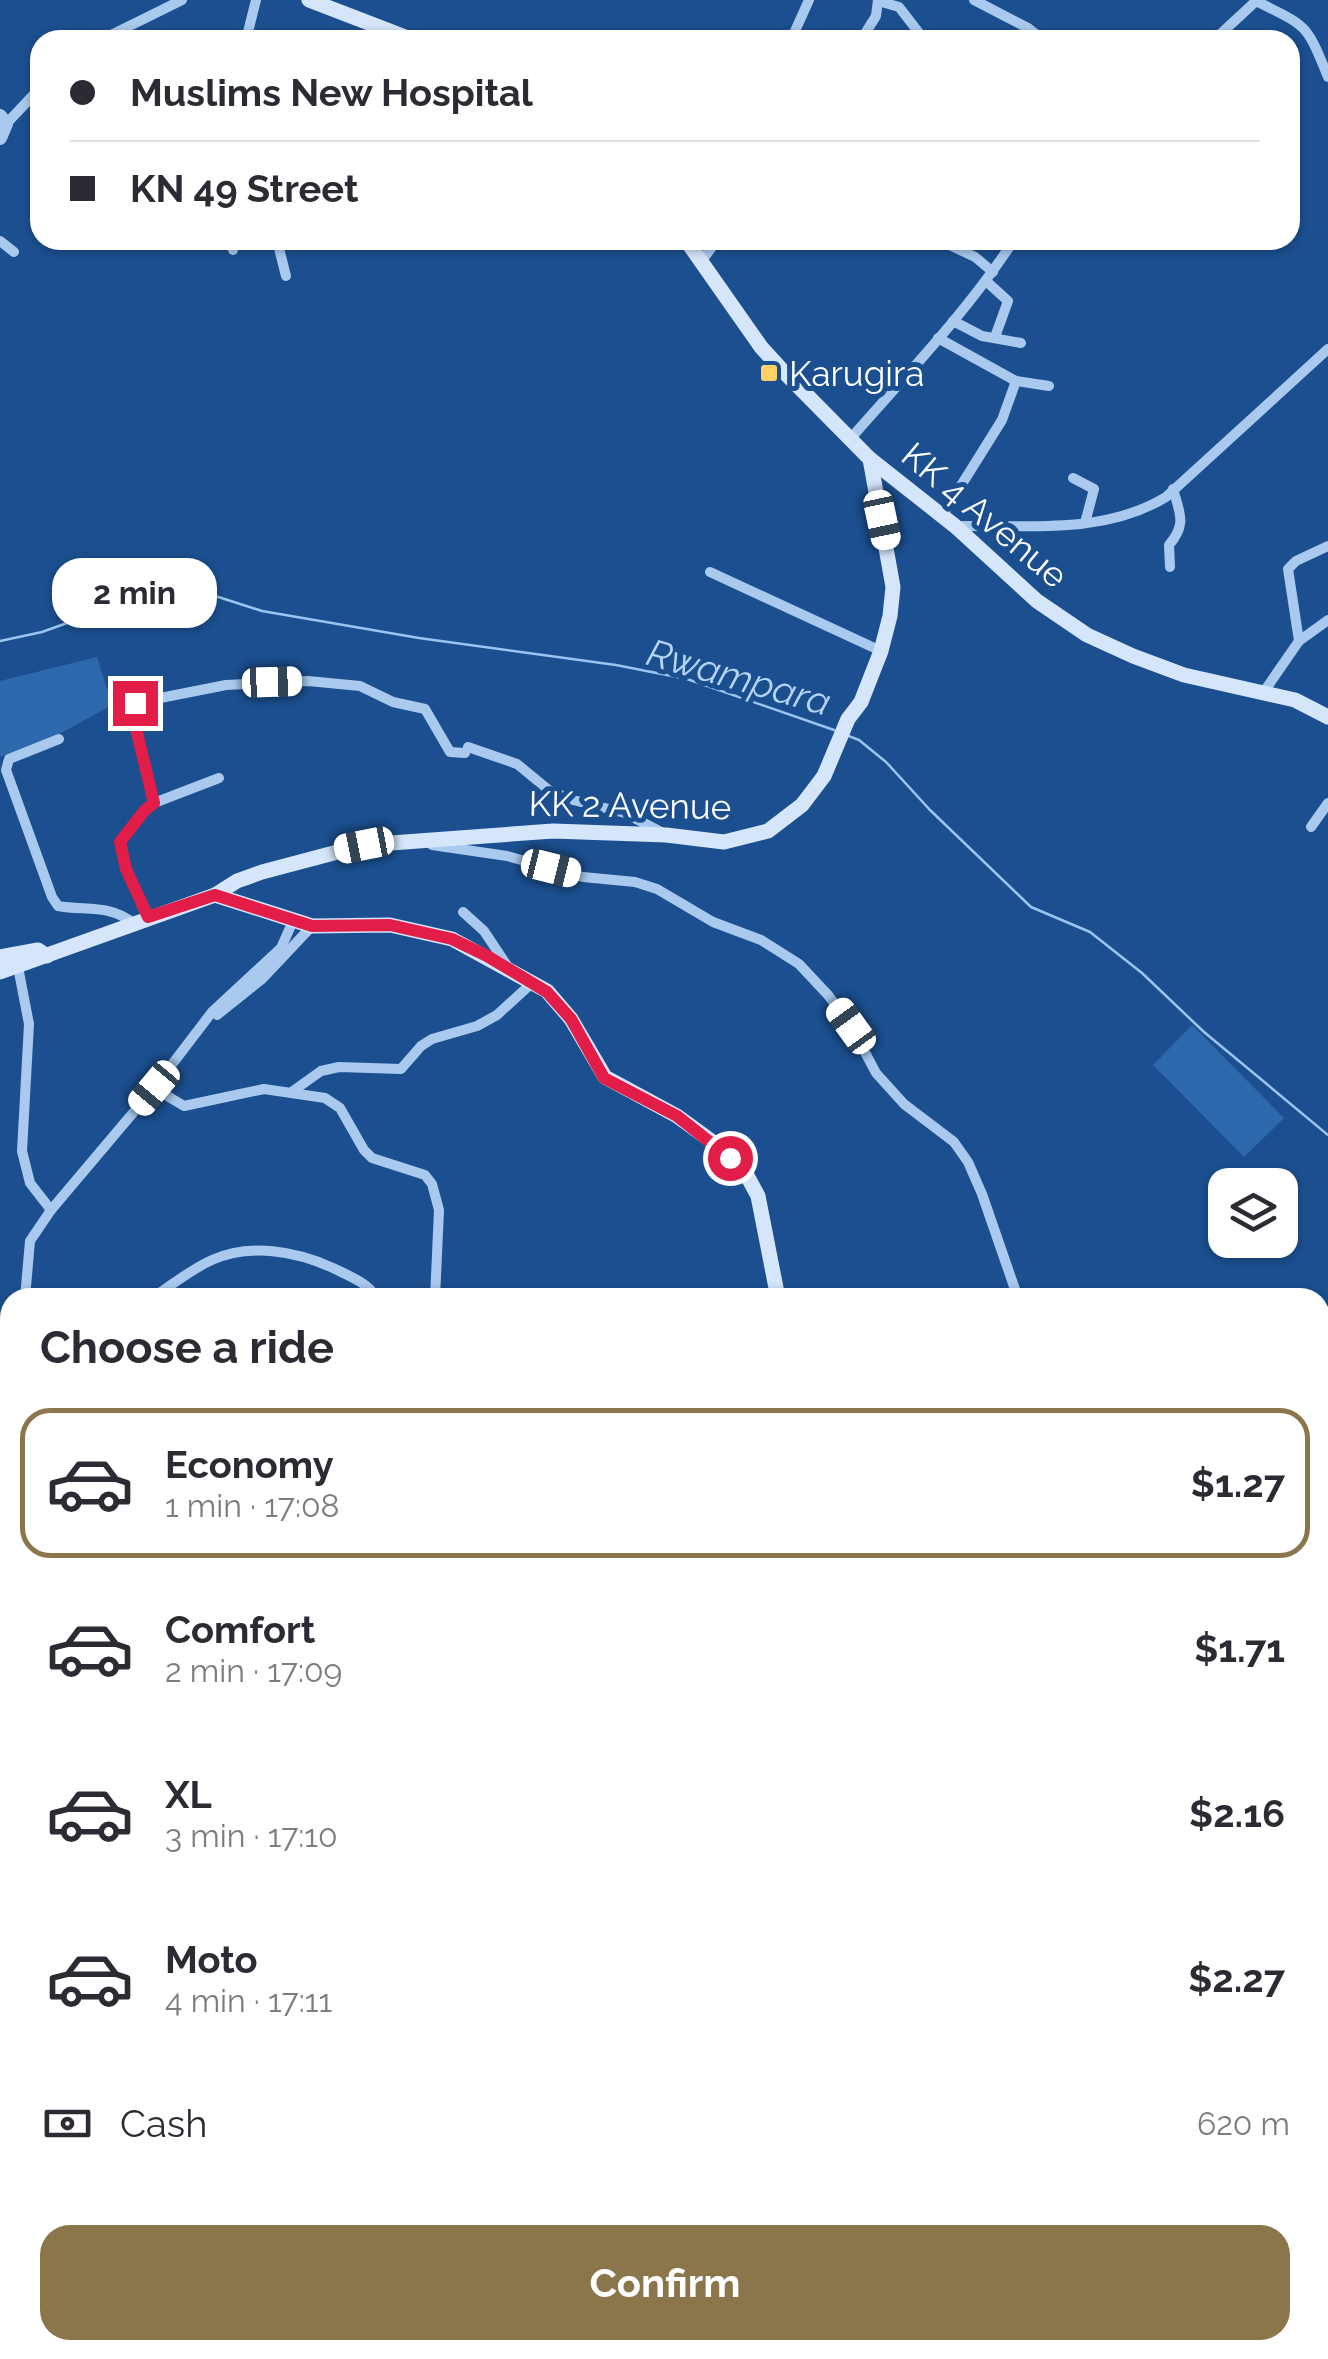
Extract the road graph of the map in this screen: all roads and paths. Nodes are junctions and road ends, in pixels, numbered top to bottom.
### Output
1 (182, 0) edge
2 (256, 0) edge
3 (308, 0) edge
4 (809, 0) edge
5 (878, 0) edge
6 (974, 0) edge
7 (1257, 1) edge
8 (352, 7) edge
9 (121, 30) edge
10 (248, 30) edge
11 (395, 30) edge
12 (796, 30) edge
13 (867, 30) edge
14 (918, 30) edge
15 (1026, 30) edge
16 (1225, 30) edge
17 (1328, 77) edge
18 (30, 98) edge
19 (2, 126) edge
20 (0, 240) edge
21 (280, 250) edge
22 (692, 250) edge
23 (709, 250) edge
24 (960, 250) edge
25 (1007, 250) edge
26 (14, 252) dead end
27 (700, 262) junction
28 (286, 276) dead end
29 (990, 276) junction
30 (952, 321) junction
31 (995, 337) junction
32 (938, 338) junction
33 (1021, 343) dead end
34 (1328, 349) edge
35 (1016, 382) junction
36 (1049, 386) dead end
37 (851, 438) junction
38 (870, 459) junction
39 (1073, 478) dead end
40 (1174, 489) junction
41 (948, 521) junction
42 (1085, 523) junction
43 (1328, 546) edge
44 (1170, 566) dead end
45 (710, 572) dead end
46 (1328, 620) edge
47 (1298, 641) junction
48 (881, 651) junction
49 (1263, 693) junction
50 (1327, 713) edge
51 (60, 739) dead end
52 (219, 778) dead end
53 (154, 803) junction
54 (1328, 803) edge
55 (1312, 827) dead end
56 (666, 835) junction
57 (408, 842) junction
58 (262, 872) junction
59 (215, 895) junction
60 (240, 902) junction
61 (463, 912) dead end
62 (140, 920) junction
63 (293, 920) junction
64 (312, 926) junction
65 (48, 956) junction
66 (0, 957) edge
67 (18, 967) junction
68 (509, 968) junction
69 (0, 972) edge
70 (533, 982) junction
71 (199, 1027) junction
72 (154, 1088) junction
73 (293, 1091) junction
74 (51, 1210) junction
75 (26, 1288) edge
76 (168, 1288) edge
77 (370, 1288) edge
78 (435, 1288) edge
79 (776, 1288) edge
80 (1015, 1288) edge

1 - 9 street
2 - 10 street
3 - 8 main road
4 - 12 street
5 - 13 street
5 - 14 street
6 - 15 street
7 - 16 street
7 - 17 street
8 - 11 main road
18 - 19 street
20 - 26 street
21 - 28 street
22 - 27 main road, KK 4 Avenue
23 - 27 street
24 - 29 street
25 - 29 street
27 - 37 main road, KK 4 Avenue
29 - 30 street
29 - 31 street
30 - 31 street
30 - 32 street
31 - 33 street
32 - 35 street
32 - 37 street
34 - 40 street
35 - 36 street
35 - 41 street
37 - 38 main road, KK 4 Avenue
38 - 41 main road, KK 4 Avenue
38 - 48 main road, KK 2 Avenue
39 - 42 street
40 - 42 street
40 - 44 street
41 - 42 street
41 - 49 main road, KK 4 Avenue
43 - 47 street
45 - 48 street
46 - 47 street
47 - 49 street
48 - 56 main road, KK 2 Avenue
49 - 50 main road, KK 4 Avenue
51 - 62 street
52 - 53 street
53 - 56 street
53 - 62 street
54 - 55 street
56 - 57 main road, KK 2 Avenue
57 - 58 main road, KK 2 Avenue
57 - 80 street
58 - 59 main road, KK 2 Avenue
58 - 60 main road
59 - 60 main road
59 - 62 main road, KK 2 Avenue
60 - 63 main road
61 - 68 street
62 - 65 main road, KK 2 Avenue
63 - 64 main road
63 - 71 street
64 - 68 main road
64 - 71 street
65 - 66 main road
65 - 67 main road, KK 2 Avenue
67 - 69 main road, KK 2 Avenue
67 - 74 street
68 - 70 main road
70 - 73 street
70 - 79 main road
71 - 72 street
72 - 73 street
72 - 74 street
73 - 78 street
74 - 75 street
76 - 77 street

